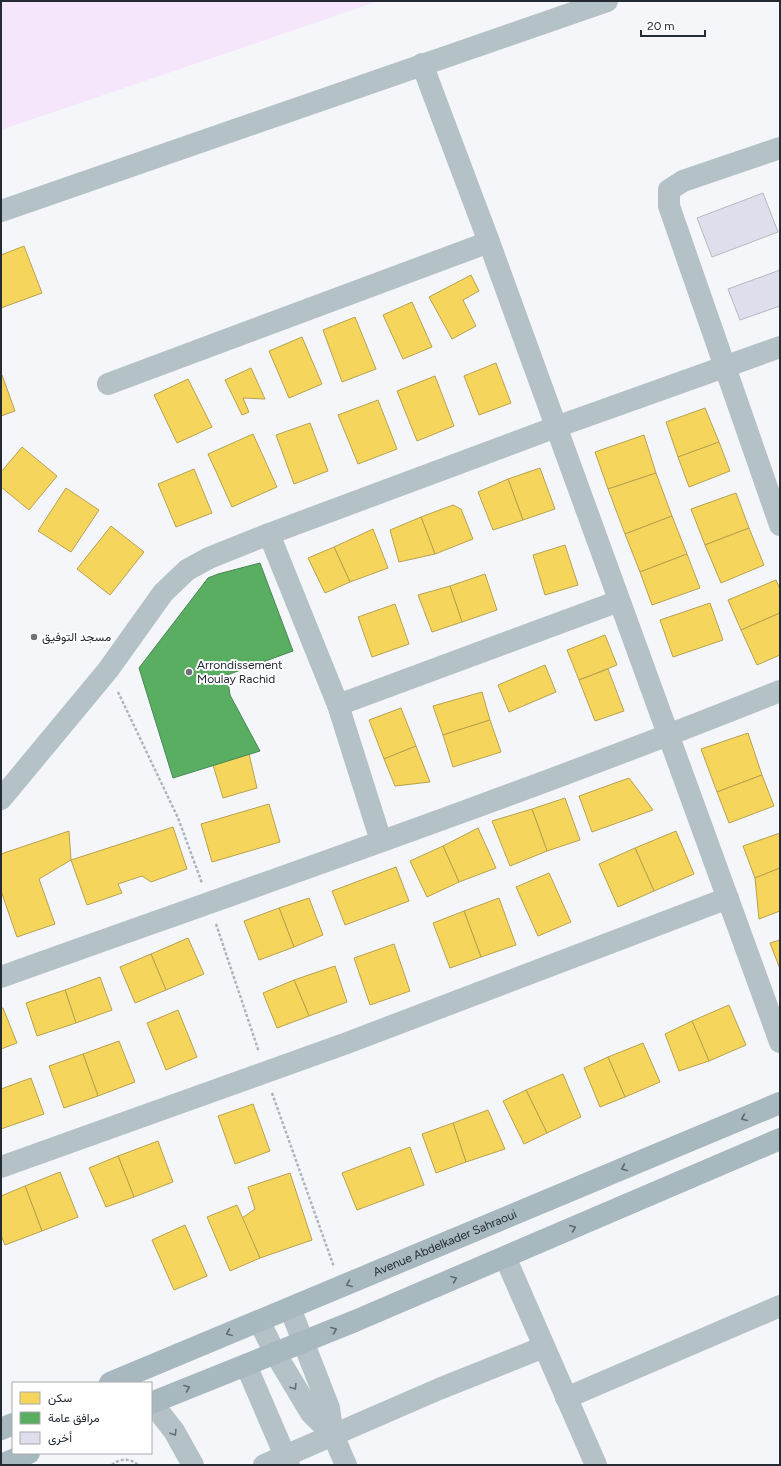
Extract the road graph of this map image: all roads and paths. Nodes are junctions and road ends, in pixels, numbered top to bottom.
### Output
1 (607, 1) edge
2 (422, 64) junction
3 (780, 148) edge
4 (1, 211) edge
5 (489, 242) junction
6 (780, 347) edge
7 (724, 367) junction
8 (108, 384) dead end
9 (556, 427) junction
10 (780, 525) edge
11 (269, 534) junction
12 (619, 601) junction
13 (108, 670) junction
14 (780, 691) edge
15 (338, 705) junction
16 (668, 736) junction
17 (1, 799) edge
18 (381, 841) junction
19 (728, 898) junction
20 (209, 903) junction
21 (1, 977) edge
22 (780, 1042) edge
23 (265, 1072) junction
24 (780, 1103) edge
25 (780, 1139) edge
26 (1, 1167) edge
27 (504, 1257) junction
28 (341, 1287) junction
29 (780, 1306) edge
30 (290, 1308) junction
31 (259, 1321) junction
32 (304, 1341) junction
33 (544, 1347) junction
34 (275, 1353) junction
35 (246, 1365) junction
36 (112, 1382) edge
37 (566, 1398) junction
38 (152, 1403) edge
39 (12, 1424) edge
40 (1, 1429) edge
41 (333, 1435) junction
42 (27, 1454) edge
43 (287, 1460) edge
44 (1, 1465) edge
45 (112, 1465) edge
46 (138, 1465) edge
47 (193, 1465) edge
48 (264, 1465) edge
49 (346, 1465) edge
50 (596, 1465) edge

1 - 2 street
2 - 4 street
2 - 5 street
3 - 7 street
5 - 8 street
5 - 9 street
6 - 7 street
7 - 9 street
7 - 10 street
9 - 11 street
9 - 12 street
11 - 13 street
11 - 15 street
12 - 15 street
12 - 16 street
13 - 17 street
13 - 20 path
14 - 16 street
15 - 18 street
16 - 18 street
16 - 19 street
18 - 20 street
19 - 22 street
19 - 23 street
20 - 21 street
20 - 23 path
23 - 26 street
23 - 28 path
24 -> 28 main road, Avenue Abdelkader Sahraoui
27 -> 25 main road
32 -> 27 main road
27 - 33 street
28 - 30 main road, Avenue Abdelkader Sahraoui
29 - 37 street
30 - 31 main road, Avenue Abdelkader Sahraoui
30 - 32 street
31 - 34 street
31 -> 36 main road, Avenue Abdelkader Sahraoui
32 - 34 main road
32 - 41 street
33 - 37 street
33 - 41 street
34 - 35 main road
34 -> 41 street
38 -> 35 main road
35 - 43 street
37 - 50 street
38 -> 47 street
39 - 40 main road
41 - 43 street
41 - 49 street
42 - 44 main road
43 - 48 street
45 - 46 path

